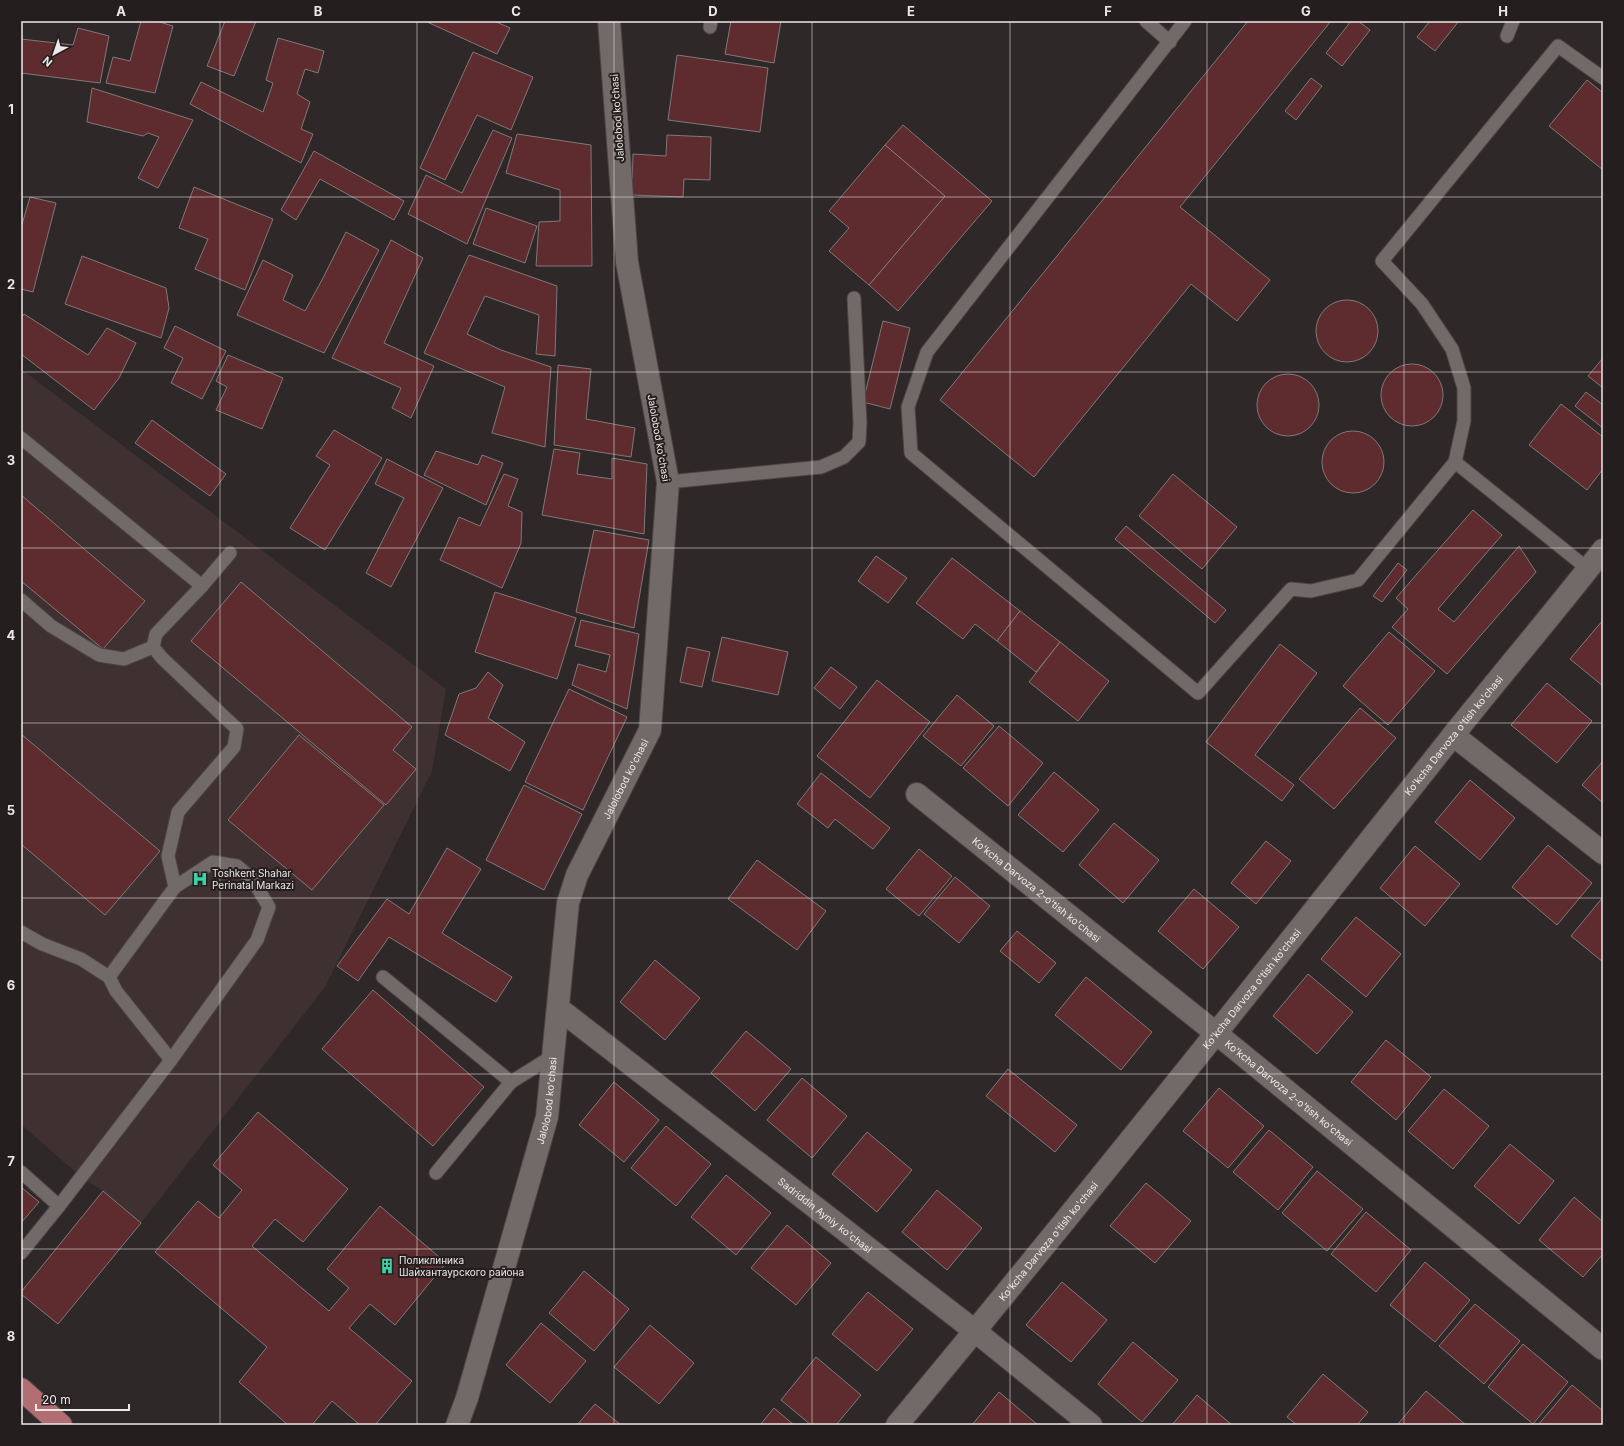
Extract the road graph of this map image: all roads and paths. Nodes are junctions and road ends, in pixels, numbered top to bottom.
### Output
1 (610, 21) edge
2 (1146, 21) edge
3 (1185, 21) edge
4 (1513, 21) edge
5 (1507, 36) dead end
6 (1170, 42) junction
7 (1603, 78) edge
8 (854, 298) dead end
9 (21, 438) edge
10 (1455, 462) junction
11 (668, 482) junction
12 (1603, 550) edge
13 (230, 552) dead end
14 (1588, 569) junction
15 (202, 586) junction
16 (21, 600) edge
17 (153, 647) junction
18 (1453, 735) junction
19 (917, 794) dead end
20 (1603, 854) edge
21 (175, 887) junction
22 (21, 932) edge
23 (109, 977) junction
24 (383, 977) dead end
25 (558, 1008) junction
26 (1217, 1034) junction
27 (553, 1056) junction
28 (171, 1060) junction
29 (511, 1082) junction
30 (21, 1172) edge
31 (436, 1173) dead end
32 (59, 1206) junction
33 (21, 1253) edge
34 (975, 1331) junction
35 (1603, 1349) edge
36 (21, 1389) edge
37 (62, 1425) edge
38 (457, 1425) edge
39 (897, 1425) edge
40 (1091, 1425) edge

1 - 11 street, Jalolobod ko'chasi
2 - 6 lane
3 - 6 lane
4 - 5 lane
6 - 10 lane
7 - 10 lane
8 - 11 lane
9 - 15 lane
10 - 14 lane
11 - 25 street, Jalolobod ko'chasi
12 - 14 street, Ko'kcha Darvoza o'tish ko'chasi
13 - 15 lane
14 - 18 street, Ko'kcha Darvoza o'tish ko'chasi
15 - 17 lane
16 - 17 lane
17 - 21 lane
18 - 20 street
18 - 26 street, Ko'kcha Darvoza o'tish ko'chasi
19 - 26 street, Ko'kcha Darvoza 2-o'tish ko'chasi
21 - 23 lane
21 - 28 lane
22 - 23 lane
23 - 28 lane
24 - 29 lane
25 - 27 street, Jalolobod ko'chasi
25 - 34 street, Sadriddin Ayniy ko'chasi
26 - 34 street, Ko'kcha Darvoza o'tish ko'chasi
26 - 35 street, Ko'kcha Darvoza 2-o'tish ko'chasi
27 - 29 lane
27 - 38 street, Jalolobod ko'chasi
28 - 32 lane
29 - 31 lane
30 - 32 lane
32 - 33 lane
34 - 39 street, Ko'kcha Darvoza o'tish ko'chasi
34 - 40 street, Sadriddin Ayniy ko'chasi
36 - 37 main road

